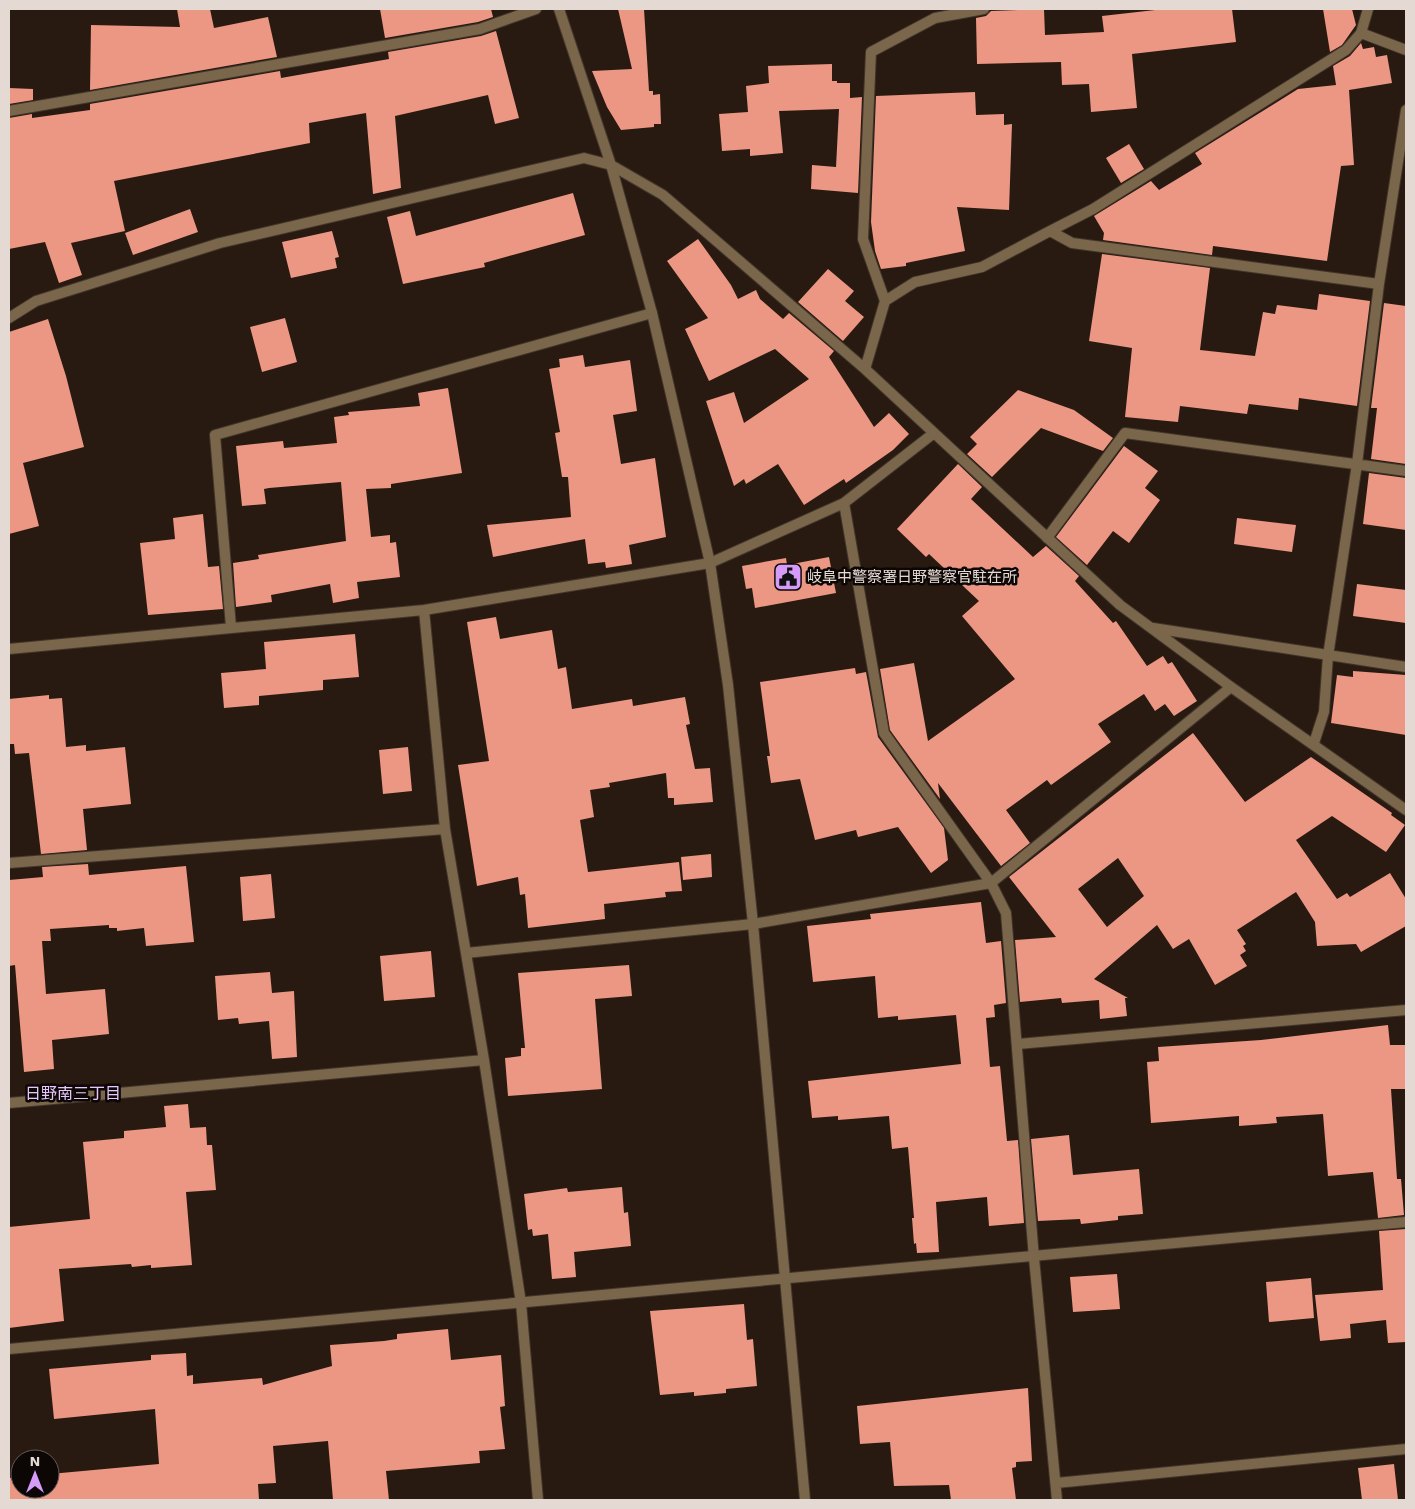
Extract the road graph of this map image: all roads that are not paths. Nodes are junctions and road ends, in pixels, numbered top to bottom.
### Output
1 (536, 9) edge
2 (559, 9) edge
3 (984, 9) edge
4 (1368, 9) edge
5 (1360, 33) junction
6 (1406, 50) edge
7 (1406, 110) edge
8 (9, 111) edge
9 (612, 165) junction
10 (1050, 231) junction
11 (1379, 284) junction
12 (885, 301) junction
13 (652, 313) junction
14 (9, 318) edge
15 (865, 369) junction
16 (934, 433) junction
17 (1357, 464) junction
18 (1406, 471) edge
19 (844, 503) junction
20 (1047, 538) junction
21 (710, 563) junction
22 (424, 610) junction
23 (231, 627) junction
24 (1150, 627) junction
25 (9, 649) edge
26 (1328, 656) junction
27 (1406, 667) edge
28 (1231, 686) junction
29 (1314, 743) junction
30 (1406, 810) edge
31 (445, 829) junction
32 (9, 863) edge
33 (991, 883) junction
34 (753, 924) junction
35 (466, 953) junction
36 (1406, 1010) edge
37 (1018, 1044) junction
38 (484, 1060) junction
39 (9, 1103) edge
40 (1406, 1222) edge
41 (1034, 1258) junction
42 (784, 1279) junction
43 (521, 1303) junction
44 (9, 1349) edge
45 (1406, 1449) edge
46 (1056, 1483) junction
47 (538, 1500) edge
48 (806, 1500) edge
49 (1057, 1500) edge

1 - 8 street
2 - 9 street
3 - 12 street
4 - 5 street
5 - 6 street
5 - 10 street
7 - 11 street
9 - 13 street
9 - 14 street
9 - 15 street
10 - 11 street
10 - 12 street
11 - 17 street
12 - 15 street
13 - 21 street
13 - 23 street
15 - 16 street
16 - 19 street
16 - 20 street
17 - 18 street
17 - 20 street
17 - 26 street
19 - 21 street
19 - 33 street
20 - 24 street
21 - 22 street
21 - 34 street
22 - 23 street
22 - 31 street
23 - 25 street
24 - 26 street
24 - 28 street
26 - 27 street
26 - 29 street
28 - 29 street
28 - 33 street
29 - 30 street
31 - 32 street
31 - 35 street
33 - 34 street
33 - 37 street
34 - 35 street
34 - 42 street
35 - 38 street
36 - 37 street
37 - 41 street
38 - 39 street
38 - 43 street
40 - 41 street
41 - 42 street
41 - 46 street
42 - 43 street
42 - 48 street
43 - 44 street
43 - 47 street
45 - 46 street
46 - 49 street

